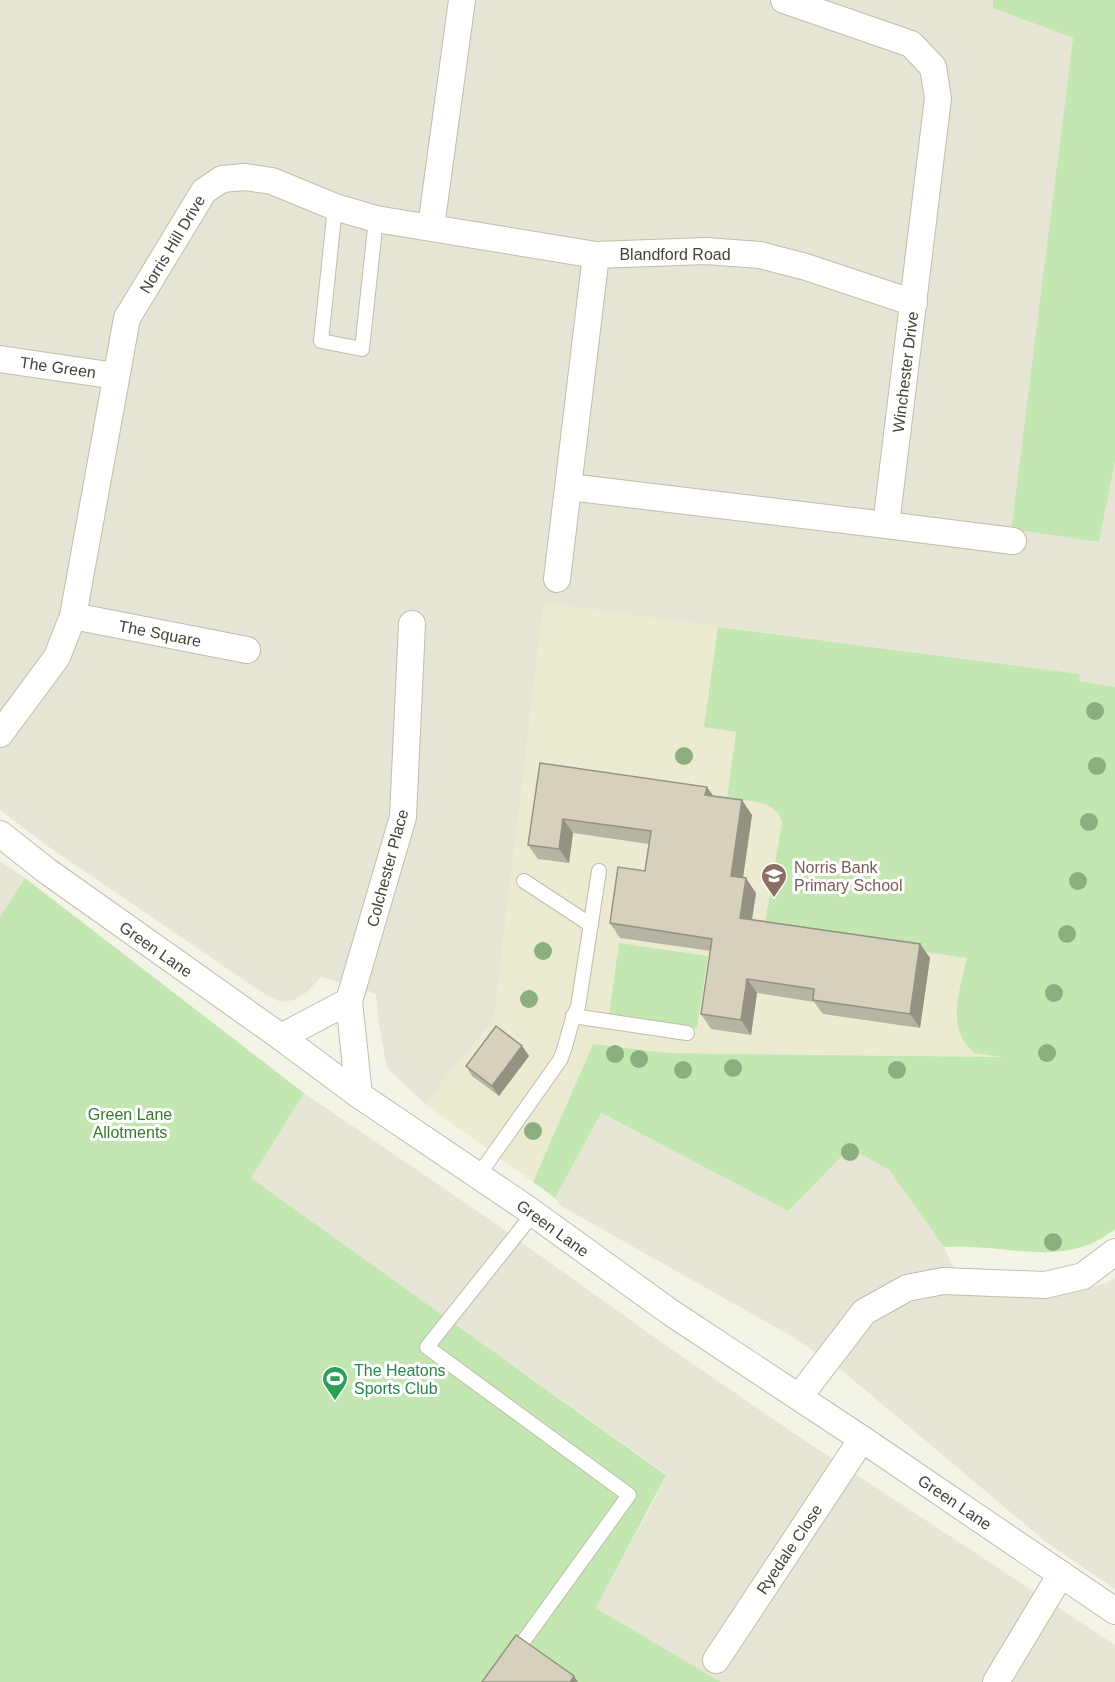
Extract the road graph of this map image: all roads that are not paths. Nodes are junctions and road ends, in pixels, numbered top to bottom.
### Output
1 (784, 0) edge
2 (458, 2) edge
3 (335, 207) junction
4 (376, 219) junction
5 (431, 227) junction
6 (596, 255) junction
7 (914, 303) junction
8 (0, 359) edge
9 (116, 376) junction
10 (569, 487) junction
11 (886, 525) junction
12 (1013, 542) dead end
13 (557, 579) dead end
14 (73, 616) junction
15 (412, 624) dead end
16 (247, 650) dead end
17 (0, 734) edge
18 (0, 834) edge
19 (599, 871) dead end
20 (524, 881) dead end
21 (591, 924) junction
22 (349, 1001) junction
23 (573, 1016) junction
24 (687, 1033) dead end
25 (281, 1036) junction
26 (359, 1095) junction
27 (478, 1176) junction
28 (533, 1214) junction
29 (1115, 1252) edge
30 (798, 1397) junction
31 (862, 1439) junction
32 (1061, 1575) junction
33 (1115, 1611) edge
34 (716, 1660) dead end
35 (494, 1682) edge
36 (996, 1682) edge

1 - 7 street, Winchester Drive
2 - 5 street
3 - 4 street, Norris Hill Drive
3 - 4 lane
3 - 9 street, Norris Hill Drive
4 - 5 street, Norris Hill Drive
5 - 6 street, Blandford Road
6 - 7 street, Blandford Road
6 - 10 street
7 - 11 street, Winchester Drive
8 - 9 street, The Green
9 - 14 street, Norris Hill Drive
10 - 11 street
10 - 13 street
11 - 12 street
14 - 16 street, The Square
14 - 17 street, Norris Hill Drive
15 - 22 street, Colchester Place
18 - 25 street, Green Lane
19 - 21 lane
20 - 21 lane
21 - 23 lane
22 - 25 street
22 - 26 street, Colchester Place
23 - 24 lane
23 - 27 lane
25 - 26 street, Green Lane
26 - 27 street, Green Lane
27 - 28 street, Green Lane
28 - 30 street, Green Lane
28 - 35 lane
29 - 30 street
30 - 31 street, Green Lane
31 - 32 street, Green Lane
31 - 34 street, Ryedale Close
32 - 33 street, Green Lane
32 - 36 street

